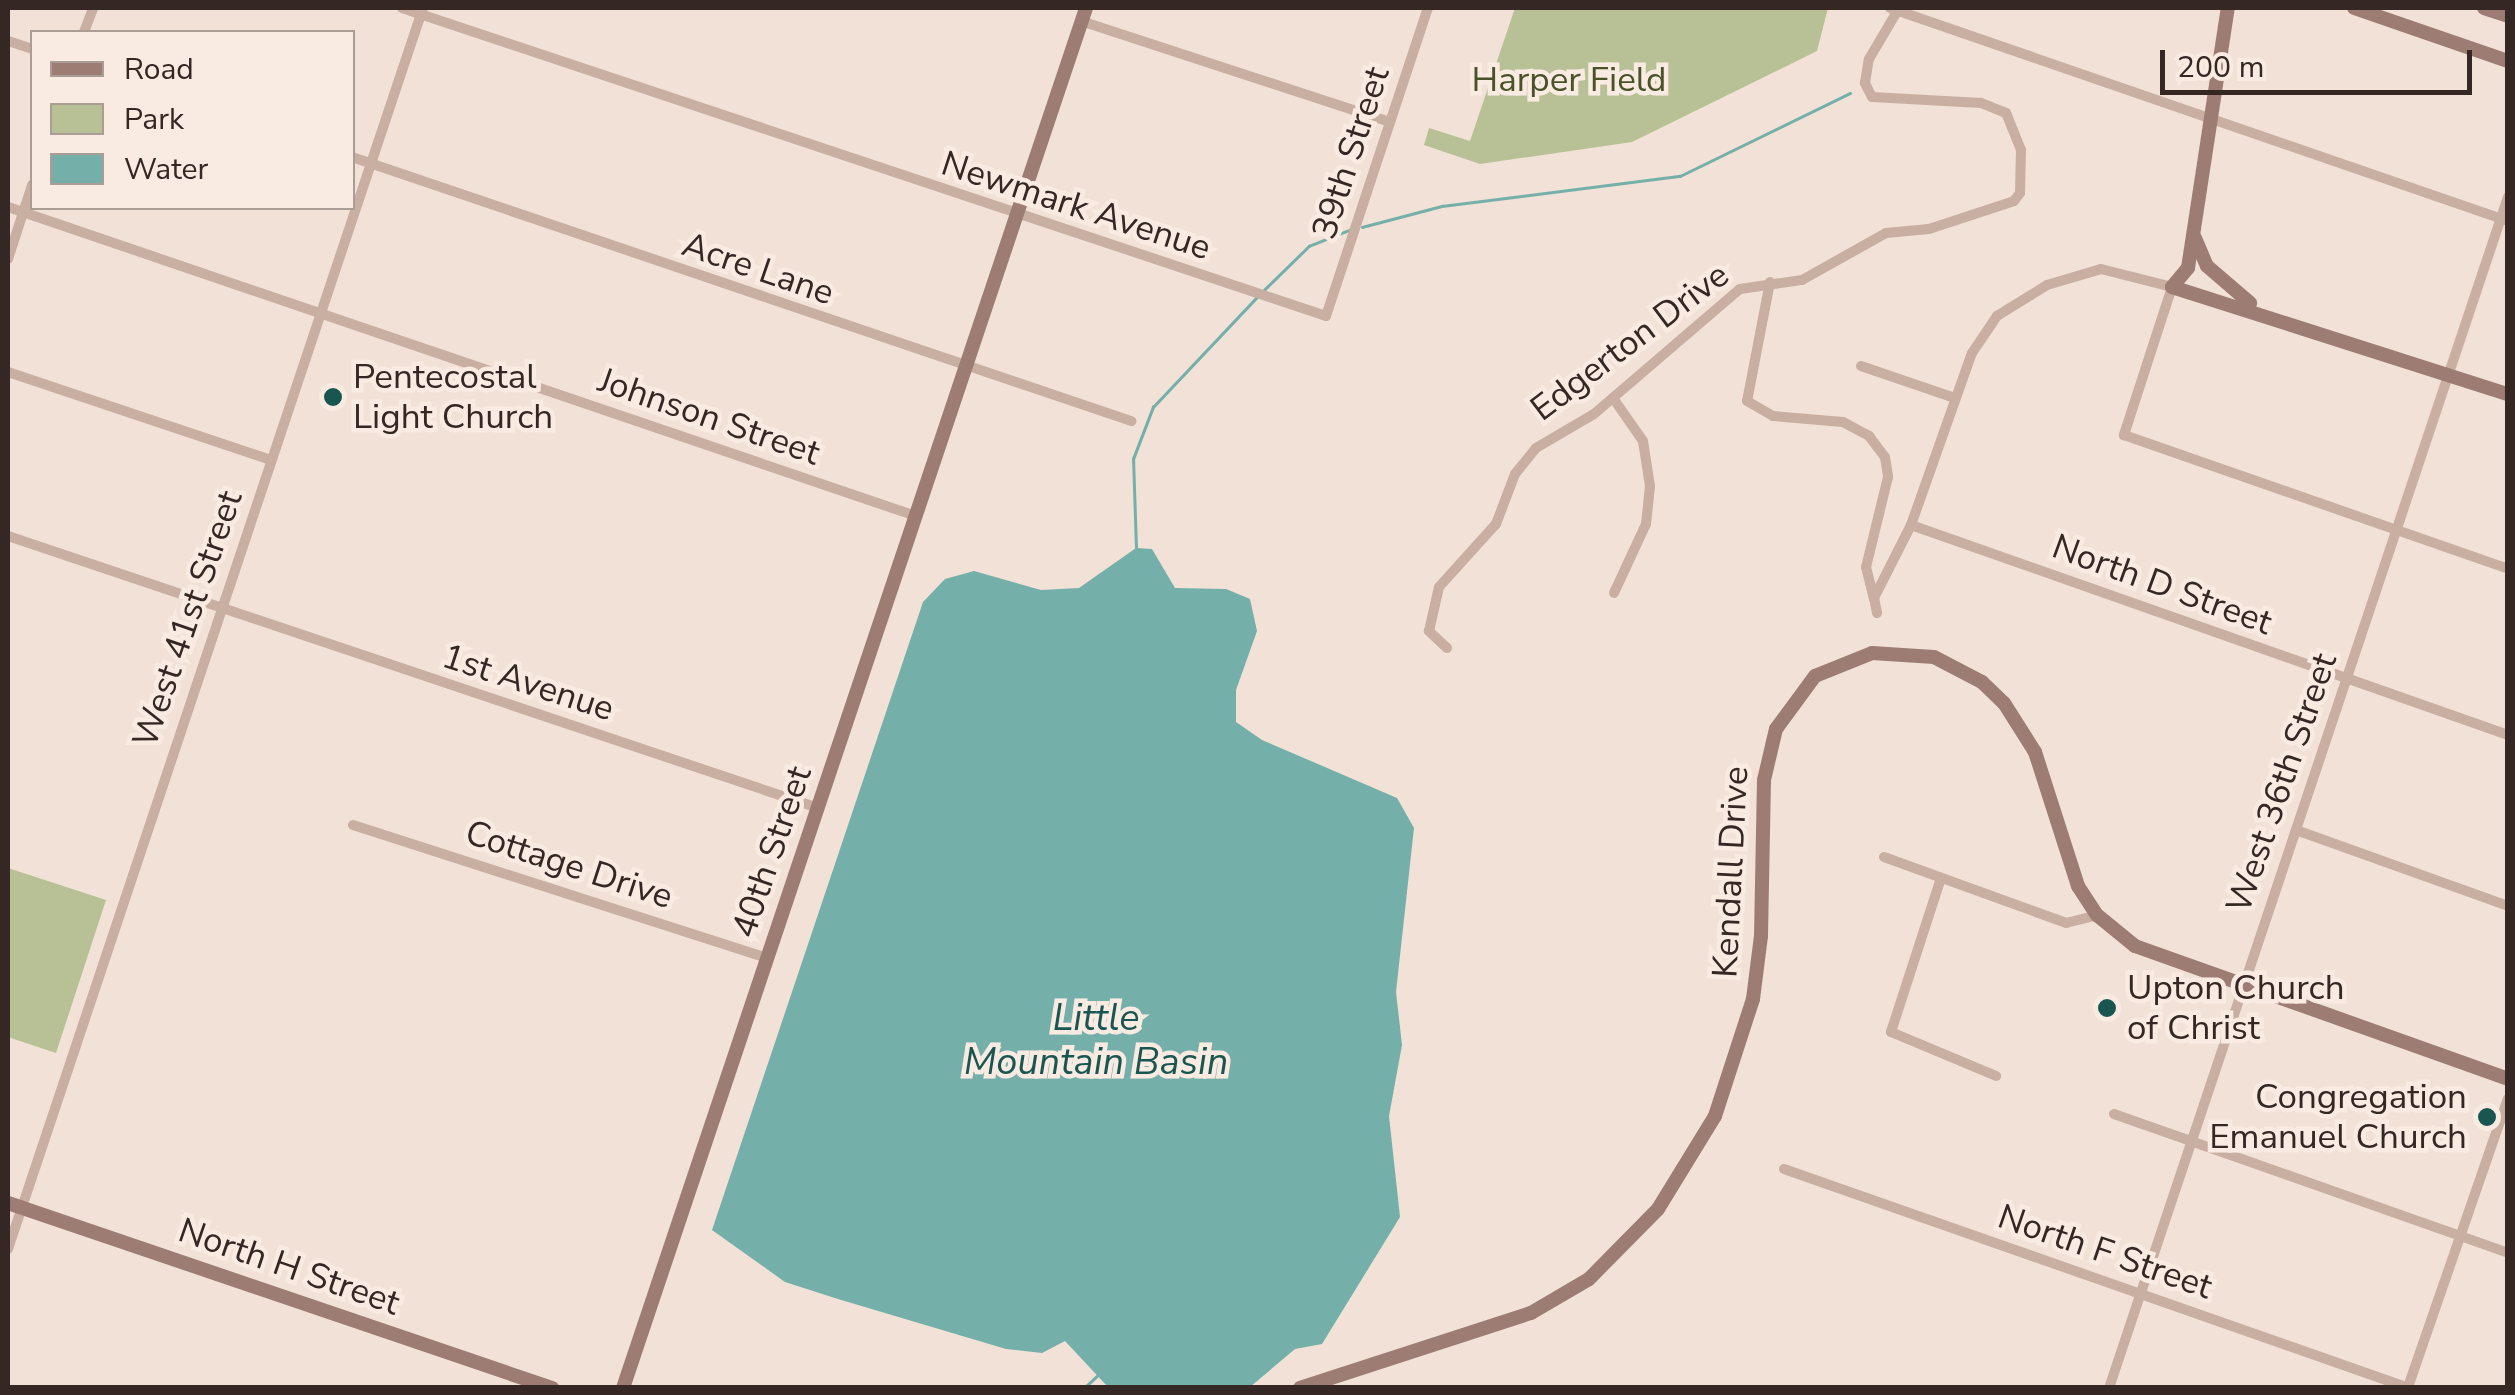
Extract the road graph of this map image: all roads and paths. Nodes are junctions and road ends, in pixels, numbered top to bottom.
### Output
1 (402, 8) edge
2 (1428, 8) edge
3 (1895, 8) edge
4 (2228, 8) edge
5 (2354, 8) edge
6 (2484, 8) edge
7 (422, 11) edge
8 (1083, 14) edge
9 (2508, 16) edge
10 (2508, 61) edge
11 (2212, 118) junction
12 (1390, 122) junction
13 (355, 159) edge
14 (369, 166) junction
15 (30, 192) edge
16 (2508, 197) edge
17 (8, 206) edge
18 (355, 207) edge
19 (354, 210) edge
20 (24, 212) junction
21 (1014, 217) junction
22 (2504, 220) edge
23 (2194, 232) junction
24 (8, 259) edge
25 (1770, 282) junction
26 (2172, 287) junction
27 (2262, 312) junction
28 (318, 315) junction
29 (1326, 316) joint
30 (962, 366) junction
31 (1861, 366) dead end
32 (8, 372) edge
33 (2448, 373) junction
34 (2508, 394) edge
35 (1952, 397) junction
36 (1613, 398) junction
37 (1131, 421) dead end
38 (270, 460) junction
39 (912, 514) junction
40 (1911, 525) junction
41 (2396, 530) junction
42 (8, 536) edge
43 (2508, 569) edge
44 (1614, 593) dead end
45 (1874, 598) junction
46 (222, 609) junction
47 (1877, 613) dead end
48 (1447, 648) dead end
49 (2346, 680) junction
50 (2508, 735) edge
51 (818, 808) junction
52 (354, 825) dead end
53 (2296, 830) junction
54 (1884, 858) dead end
55 (1941, 878) junction
56 (2508, 906) edge
57 (2097, 916) junction
58 (768, 958) junction
59 (2244, 986) junction
60 (1996, 1076) dead end
61 (2508, 1079) edge
62 (2508, 1099) edge
63 (2114, 1114) dead end
64 (2191, 1142) junction
65 (1784, 1169) dead end
66 (14, 1206) edge
67 (2460, 1236) junction
68 (8, 1249) edge
69 (2508, 1253) edge
70 (2140, 1293) junction
71 (2408, 1387) edge
72 (552, 1388) edge
73 (623, 1388) edge
74 (1300, 1388) edge
75 (2108, 1388) edge

1 - 7 street
2 - 12 street, 39th Street
3 - 11 street
3 - 25 street, Edgerton Drive
4 - 11 main road
5 - 10 main road
6 - 9 main road
7 - 14 street, West 41st Street
7 - 21 street, Newmark Avenue
8 - 12 street
8 - 21 main road, 40th Street
11 - 22 street
11 - 23 main road
12 - 29 street, 39th Street
13 - 14 street, Acre Lane
14 - 18 street, West 41st Street
14 - 30 street, Acre Lane
15 - 20 street
16 - 22 street, West 36th Street
17 - 20 street, Johnson Street
19 - 28 street, West 41st Street
20 - 24 street
20 - 28 street, Johnson Street
21 - 29 street, Newmark Avenue
21 - 30 main road, 40th Street
22 - 33 street, West 36th Street
23 - 26 main road
23 - 27 main road
25 - 36 street, Edgerton Drive
25 - 45 street
26 - 27 main road
26 - 35 street
26 - 41 street
27 - 33 main road
28 - 38 street, West 41st Street
28 - 39 street, Johnson Street
30 - 37 street, Acre Lane
30 - 39 main road, 40th Street
31 - 35 street
32 - 38 street
33 - 34 main road
33 - 41 street, West 36th Street
35 - 40 street
36 - 44 street
36 - 48 street, Edgerton Drive
38 - 46 street, West 41st Street
39 - 51 main road, 40th Street
40 - 45 street
40 - 49 street, North D Street
41 - 43 street
41 - 49 street, West 36th Street
42 - 46 street, 1st Avenue
45 - 47 street
46 - 51 street, 1st Avenue
46 - 66 street, West 41st Street
49 - 50 street, North D Street
49 - 53 street, West 36th Street
51 - 58 main road, 40th Street
52 - 58 street, Cottage Drive
53 - 56 street
53 - 59 street, West 36th Street
54 - 55 street
55 - 57 street
55 - 60 street
57 - 59 main road, Kendall Drive
57 - 74 main road, Kendall Drive
58 - 73 main road, 40th Street
59 - 61 main road, Kendall Drive
59 - 64 street, West 36th Street
62 - 67 street
63 - 64 street
64 - 67 street
64 - 70 street, West 36th Street
65 - 70 street, North F Street
66 - 68 street, West 41st Street
66 - 72 main road, North H Street
67 - 69 street
67 - 71 street
70 - 71 street, North F Street
70 - 75 street, West 36th Street

